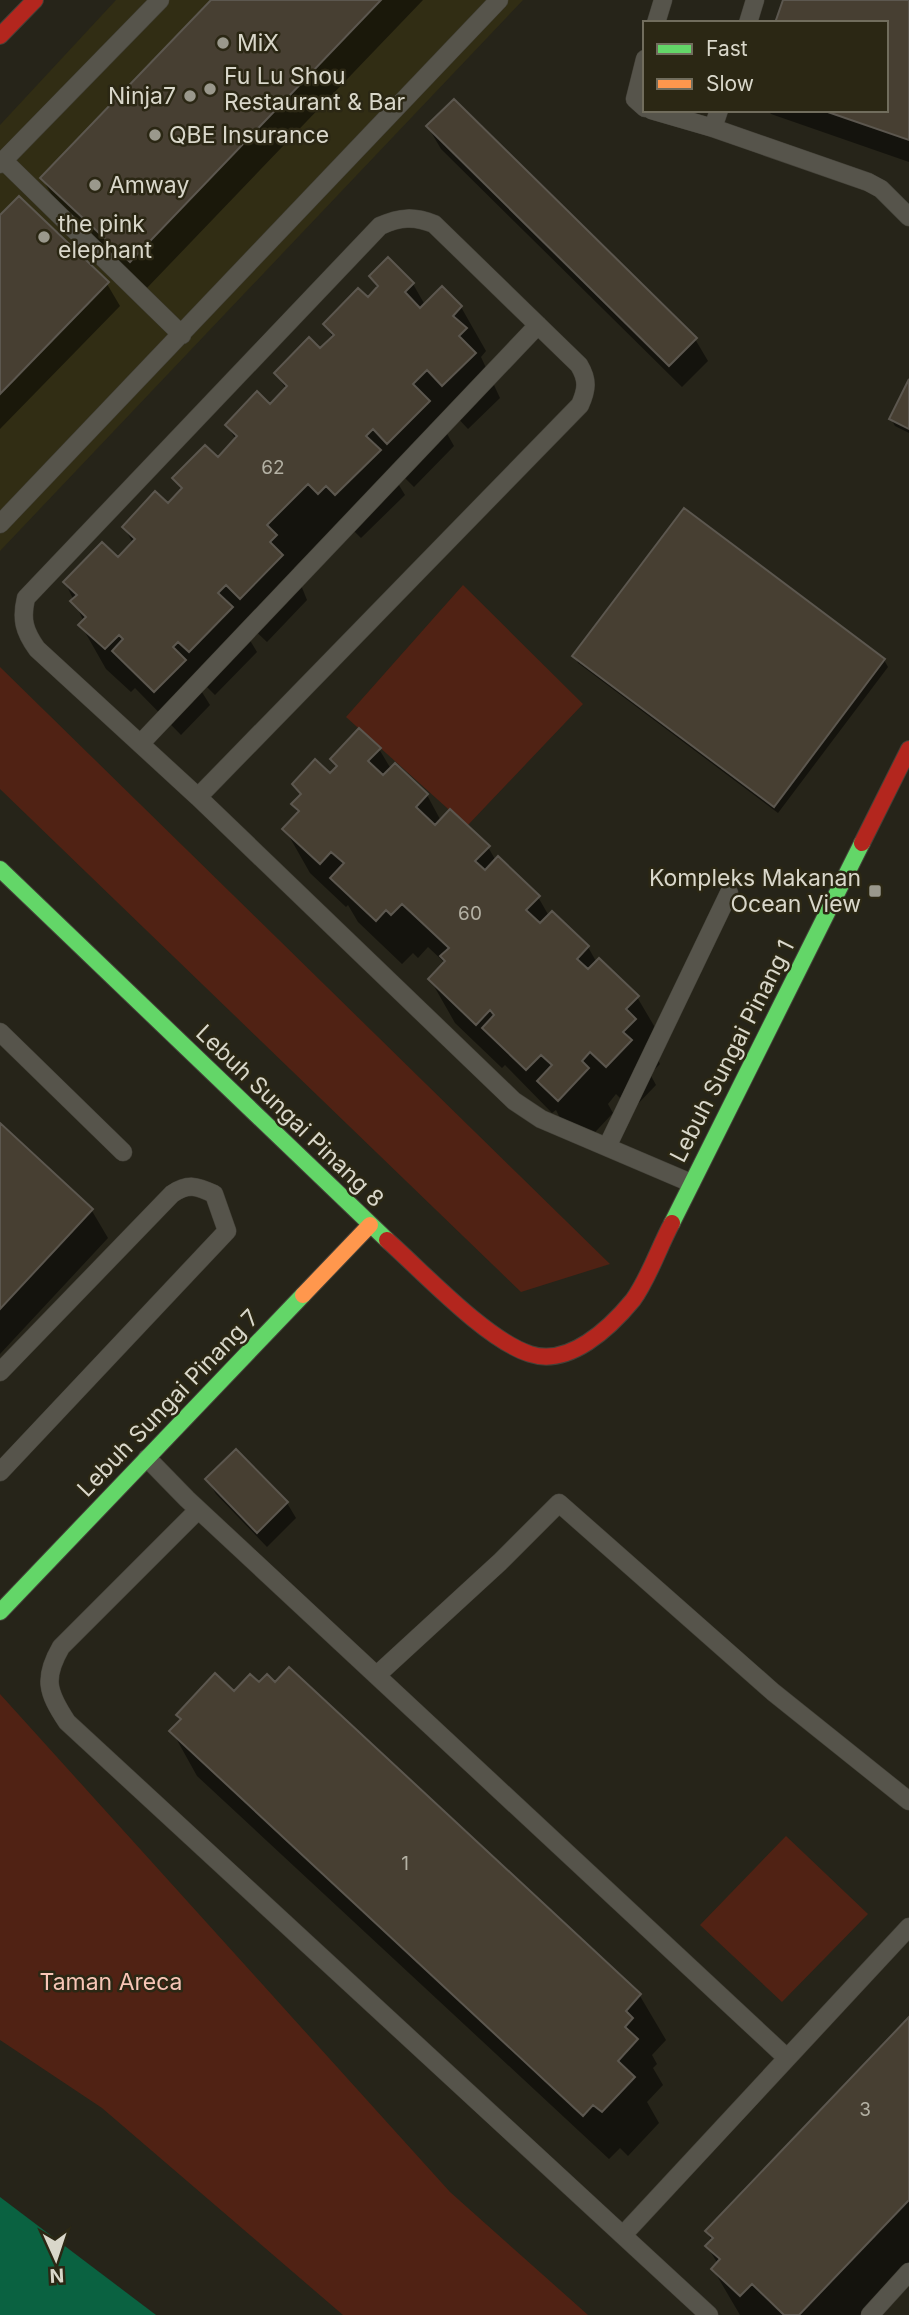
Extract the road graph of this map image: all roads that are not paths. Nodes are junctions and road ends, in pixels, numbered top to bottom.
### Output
1 (34, 0) edge
2 (160, 0) edge
3 (499, 0) edge
4 (663, 0) edge
5 (755, 0) edge
6 (657, 21) edge
7 (749, 21) edge
8 (0, 36) edge
9 (643, 67) edge
10 (643, 106) edge
11 (665, 112) edge
12 (716, 119) edge
13 (2, 162) edge
14 (909, 217) edge
15 (538, 325) junction
16 (182, 335) junction
17 (0, 524) edge
18 (141, 743) junction
19 (909, 749) edge
20 (198, 797) junction
21 (3, 879) edge
22 (729, 893) dead end
23 (0, 1032) edge
24 (607, 1147) junction
25 (123, 1152) dead end
26 (691, 1183) junction
27 (370, 1225) junction
28 (570, 1353) joint
29 (0, 1372) edge
30 (147, 1458) junction
31 (0, 1472) edge
32 (198, 1510) junction
33 (0, 1612) edge
34 (377, 1675) junction
35 (909, 1801) edge
36 (909, 1927) edge
37 (788, 2058) junction
38 (623, 2235) junction
39 (909, 2272) edge
40 (709, 2315) edge
41 (870, 2315) edge

1 - 8 street
2 - 13 lane
3 - 16 lane
4 - 6 lane
5 - 7 lane
9 - 10 lane
11 - 12 lane
12 - 14 lane
13 - 16 lane
15 - 18 lane
15 - 18 lane
15 - 20 lane
16 - 17 lane
18 - 20 lane
19 - 26 street, Lebuh Sungai Pinang 1
20 - 24 lane
21 - 27 street, Lebuh Sungai Pinang 8
22 - 24 lane
23 - 25 lane
24 - 26 lane
26 - 28 street, Lebuh Sungai Pinang 1
27 - 28 street, Lebuh Sungai Pinang 8
27 - 30 street, Lebuh Sungai Pinang 7
29 - 31 lane
30 - 32 lane
30 - 33 street, Lebuh Sungai Pinang 7
32 - 34 lane
32 - 38 lane
34 - 35 lane
34 - 37 lane
36 - 37 lane
37 - 38 lane
38 - 40 lane
39 - 41 lane

